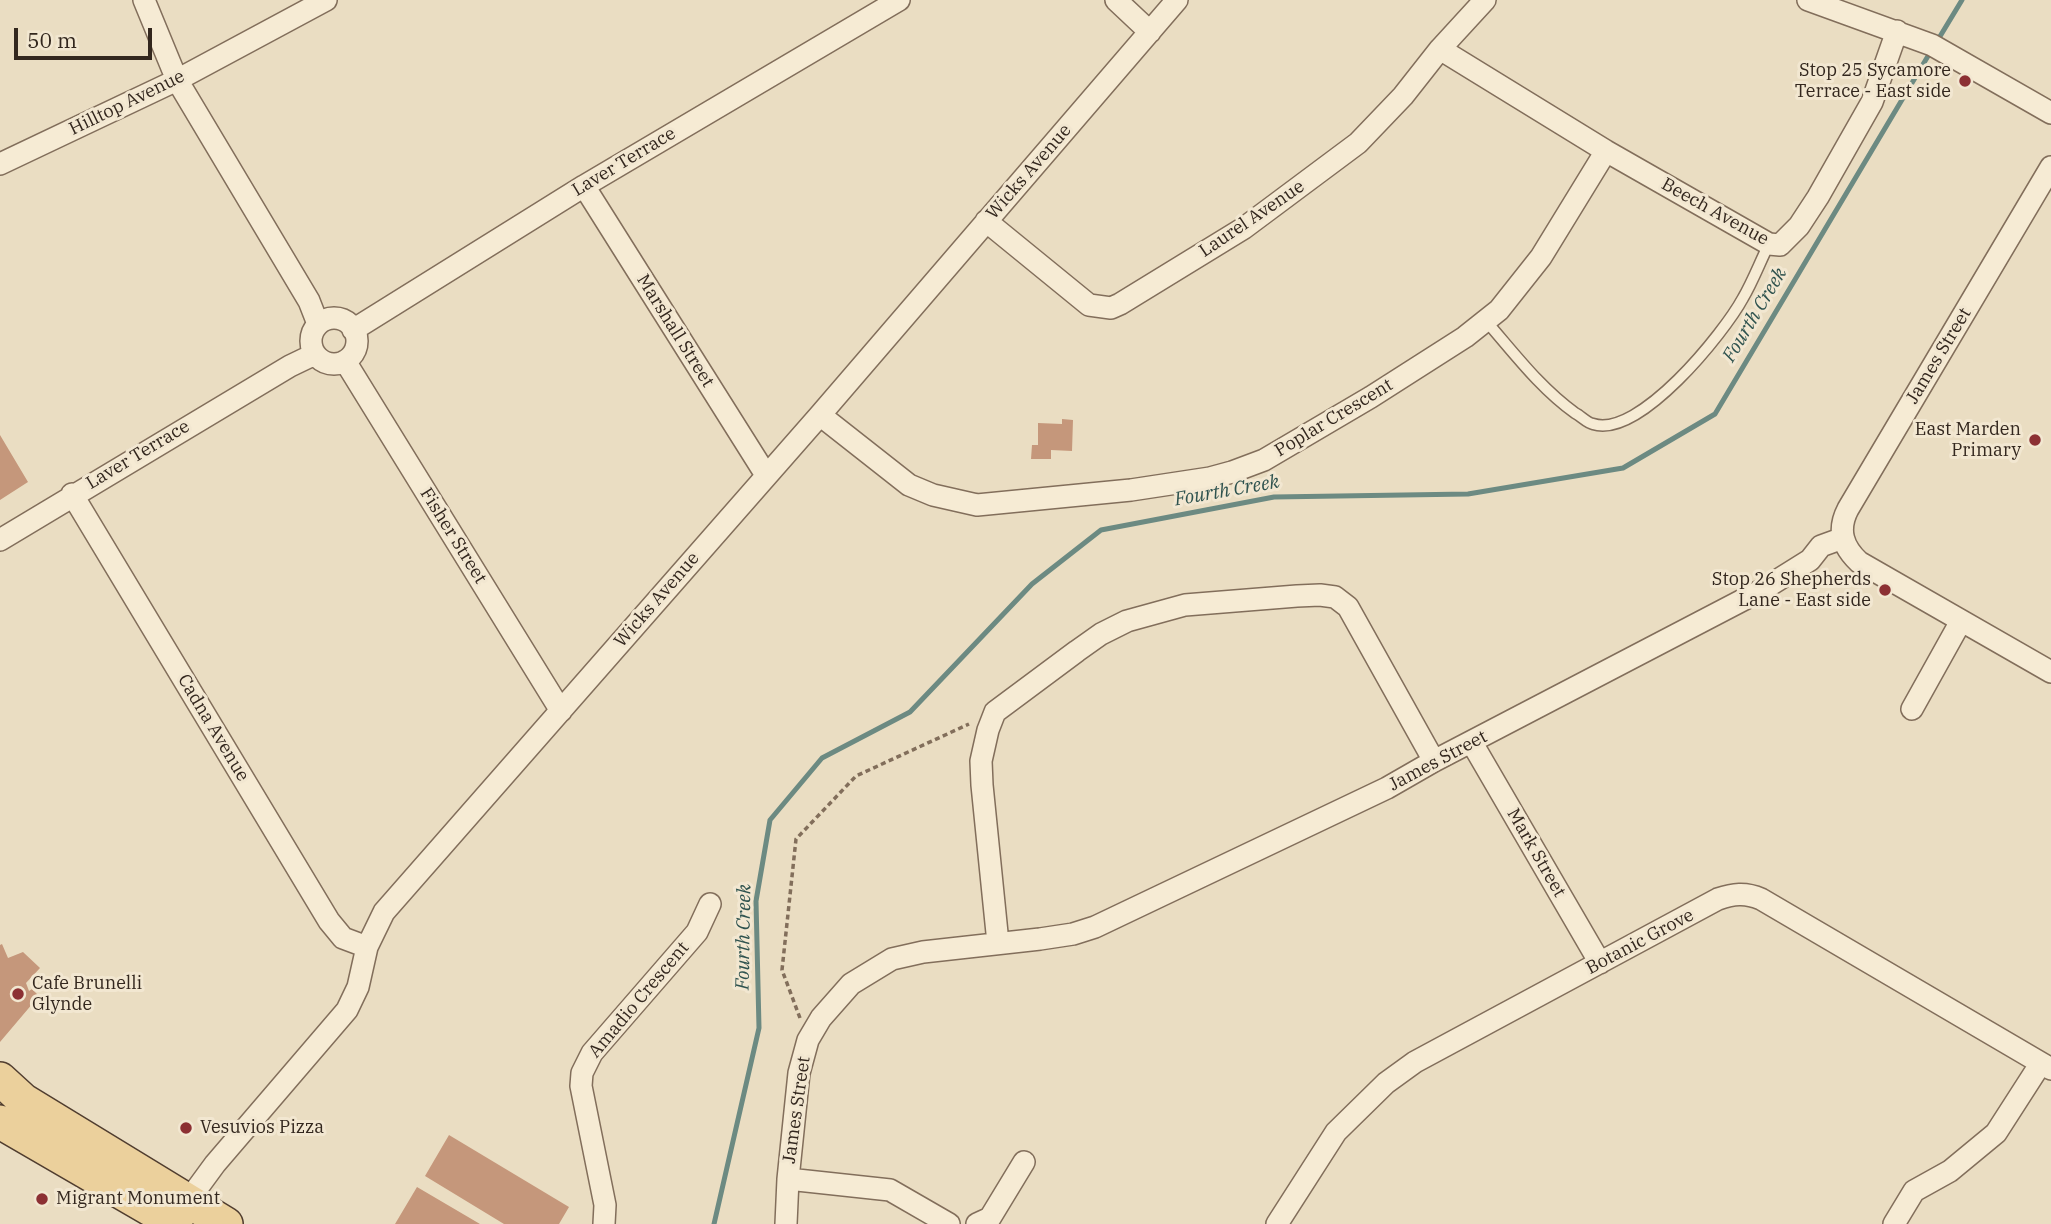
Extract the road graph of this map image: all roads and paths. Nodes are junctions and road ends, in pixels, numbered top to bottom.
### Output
1 (144, 0) edge
2 (326, 0) edge
3 (899, 0) edge
4 (1116, 0) edge
5 (1177, 0) edge
6 (1485, 0) edge
7 (1808, 0) edge
8 (1897, 31) junction
9 (1150, 32) junction
10 (1440, 49) junction
11 (177, 79) junction
12 (2051, 113) edge
13 (1606, 151) junction
14 (0, 164) edge
15 (2051, 167) edge
16 (584, 186) junction
17 (986, 221) junction
18 (1769, 244) junction
19 (1486, 321) junction
20 (318, 324) junction
21 (353, 330) junction
22 (315, 354) junction
23 (345, 361) junction
24 (820, 415) junction
25 (766, 475) junction
26 (72, 494) junction
27 (1843, 538) junction
28 (0, 540) edge
29 (1961, 621) junction
30 (2051, 672) edge
31 (1912, 709) dead end
32 (561, 711) junction
33 (995, 712) junction
34 (1472, 743) junction
35 (1434, 761) junction
36 (710, 904) dead end
37 (998, 943) junction
38 (367, 947) junction
39 (1600, 963) junction
40 (808, 1040) junction
41 (2046, 1066) edge
42 (6, 1099) edge
43 (43, 1147) junction
44 (0, 1153) edge
45 (1024, 1163) dead end
46 (788, 1180) junction
47 (179, 1216) edge
48 (226, 1224) edge
49 (604, 1224) edge
50 (786, 1224) edge
51 (949, 1224) edge
52 (977, 1224) edge
53 (1277, 1224) edge
54 (1894, 1224) edge

1 - 11 street
2 - 11 street, Hilltop Avenue
3 - 16 street, Laver Terrace
4 - 9 street
5 - 9 street, Wicks Avenue
6 - 10 street, Laurel Avenue
7 - 8 street
8 - 12 street
8 - 18 street, Beech Avenue
9 - 17 street, Wicks Avenue
10 - 13 street, Beech Avenue
10 - 17 street, Laurel Avenue
11 - 14 street, Hilltop Avenue
11 - 20 street
13 - 18 street, Beech Avenue
13 - 19 street, Poplar Crescent
15 - 27 street, James Street
16 - 21 street, Laver Terrace
16 - 25 street, Marshall Street
17 - 24 street, Wicks Avenue
18 - 19 lane
19 - 24 street, Poplar Crescent
20 - 21 street
20 - 22 street
21 - 23 street
22 - 23 street
22 - 26 street, Laver Terrace
23 - 32 street, Fisher Street
24 - 25 street, Wicks Avenue
25 - 32 street, Wicks Avenue
26 - 28 street, Laver Terrace
26 - 38 street, Cadna Avenue
27 - 29 street
27 - 34 street, James Street
29 - 30 street
29 - 31 street
32 - 38 street, Wicks Avenue
33 - 35 street
33 - 37 street
33 - 40 path
34 - 35 street, James Street
34 - 39 street, Mark Street
35 - 37 street, James Street
36 - 49 street, Amadio Crescent
37 - 40 street, James Street
38 - 47 street, Wicks Avenue
39 - 41 street, Botanic Grove
39 - 53 street, Botanic Grove
40 - 46 street, James Street
41 - 54 street
42 - 43 main road
42 - 47 main road
43 - 44 main road
43 - 47 main road
45 - 52 street
46 - 50 street, James Street
46 - 51 street
47 - 48 main road

